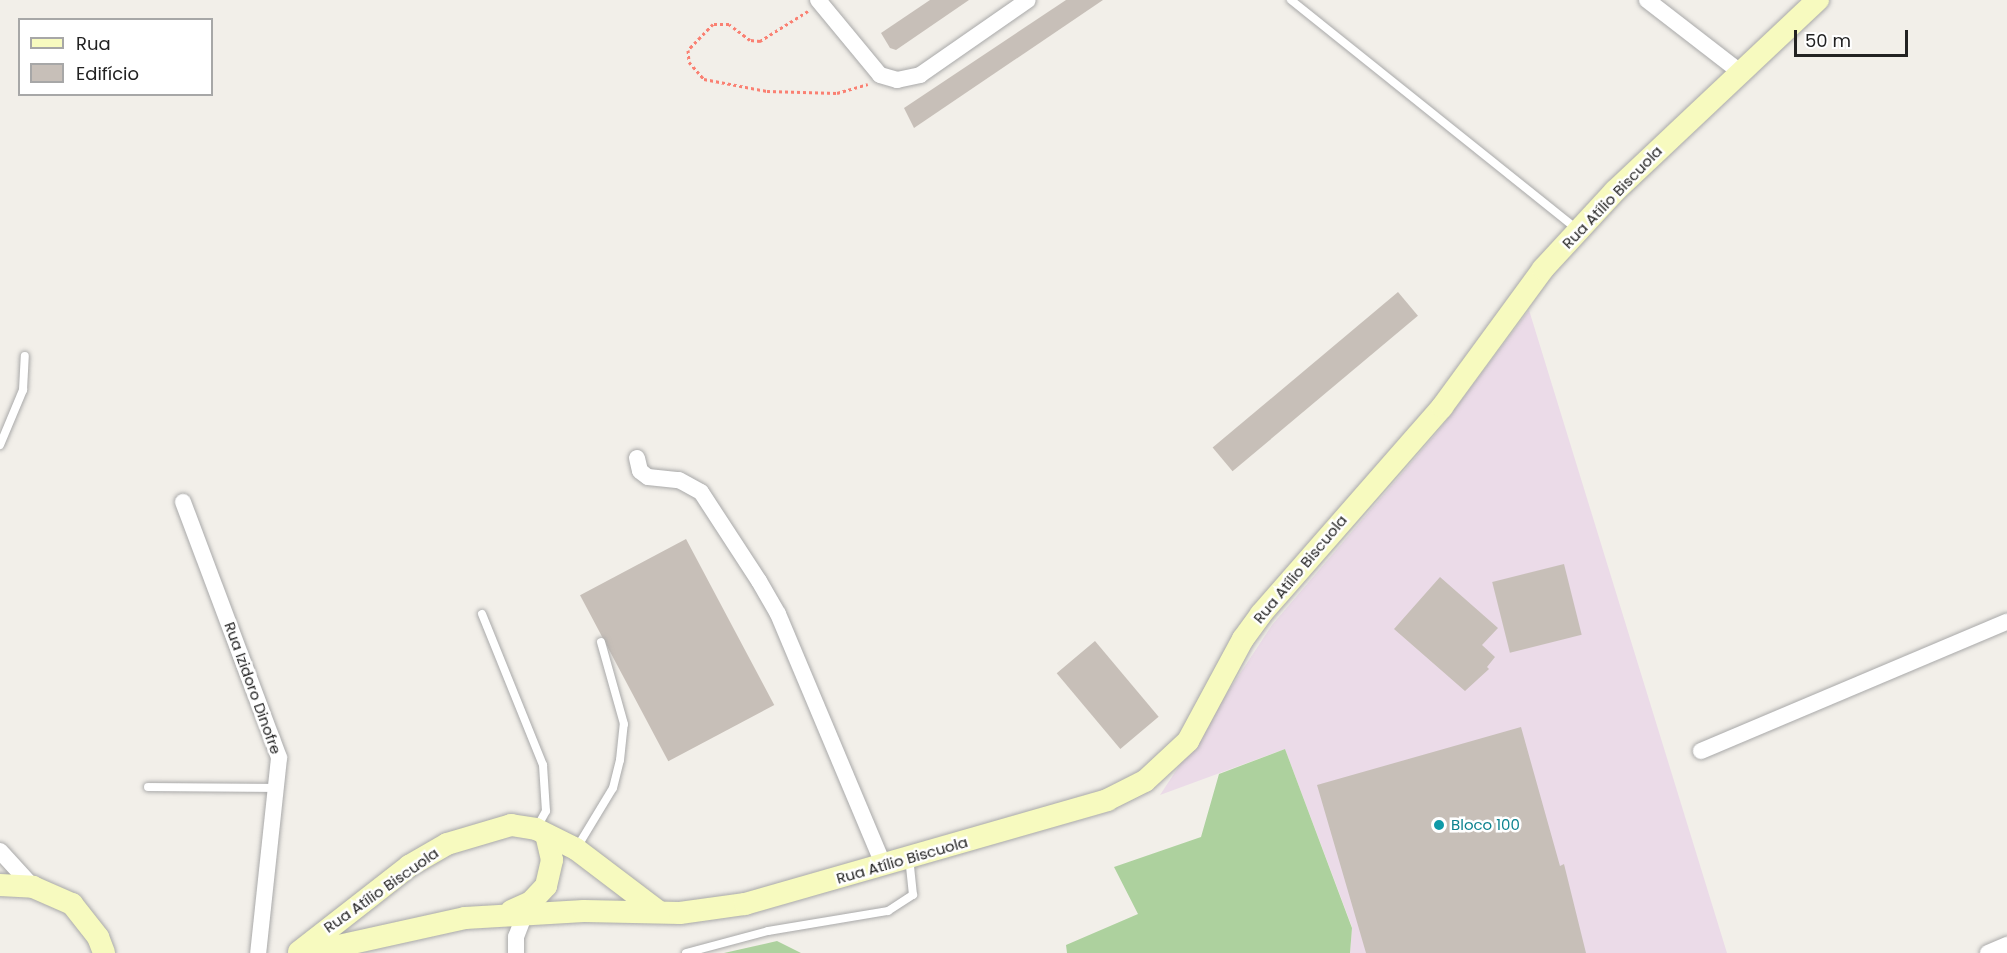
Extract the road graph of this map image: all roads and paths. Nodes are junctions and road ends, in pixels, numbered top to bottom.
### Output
1 (1028, 0) edge
2 (1291, 0) edge
3 (1647, 0) edge
4 (1818, 0) edge
5 (819, 2) edge
6 (1739, 71) junction
7 (880, 75) junction
8 (1578, 231) junction
9 (25, 356) dead end
10 (0, 445) edge
11 (637, 458) dead end
12 (183, 502) dead end
13 (482, 614) dead end
14 (2007, 622) edge
15 (601, 642) dead end
16 (1701, 751) dead end
17 (148, 787) dead end
18 (279, 788) junction
19 (541, 832) junction
20 (576, 849) junction
21 (0, 851) edge
22 (909, 858) junction
23 (884, 866) junction
24 (0, 885) edge
25 (33, 887) junction
26 (659, 912) junction
27 (525, 914) junction
28 (498, 915) junction
29 (2006, 947) edge
30 (105, 948) edge
31 (258, 953) edge
32 (298, 953) edge
33 (307, 953) edge
34 (516, 953) edge
35 (686, 953) edge
36 (1988, 953) edge

1 - 7 street
2 - 8 lane
3 - 6 street
4 - 6 street, Rua Atílio Biscuola
5 - 7 street
5 - 7 path
6 - 8 street, Rua Atílio Biscuola
8 - 22 street, Rua Atílio Biscuola
9 - 10 lane
11 - 23 street
12 - 18 street, Rua Izidoro Dinofre
13 - 19 lane
14 - 16 street
15 - 20 lane
17 - 18 lane
18 - 31 street, Rua Izidoro Dinofre
19 - 20 street, Rua Atílio Biscuola
19 - 28 street
19 - 32 street, Rua Atílio Biscuola
20 - 26 street, Rua Atílio Biscuola
21 - 25 street
22 - 23 street, Rua Atílio Biscuola
22 - 35 lane
23 - 26 street, Rua Atílio Biscuola
24 - 25 street
25 - 30 street
26 - 27 street, Rua Atílio Biscuola
27 - 28 street, Rua Atílio Biscuola
27 - 34 street
28 - 33 street, Rua Atílio Biscuola
29 - 36 street

